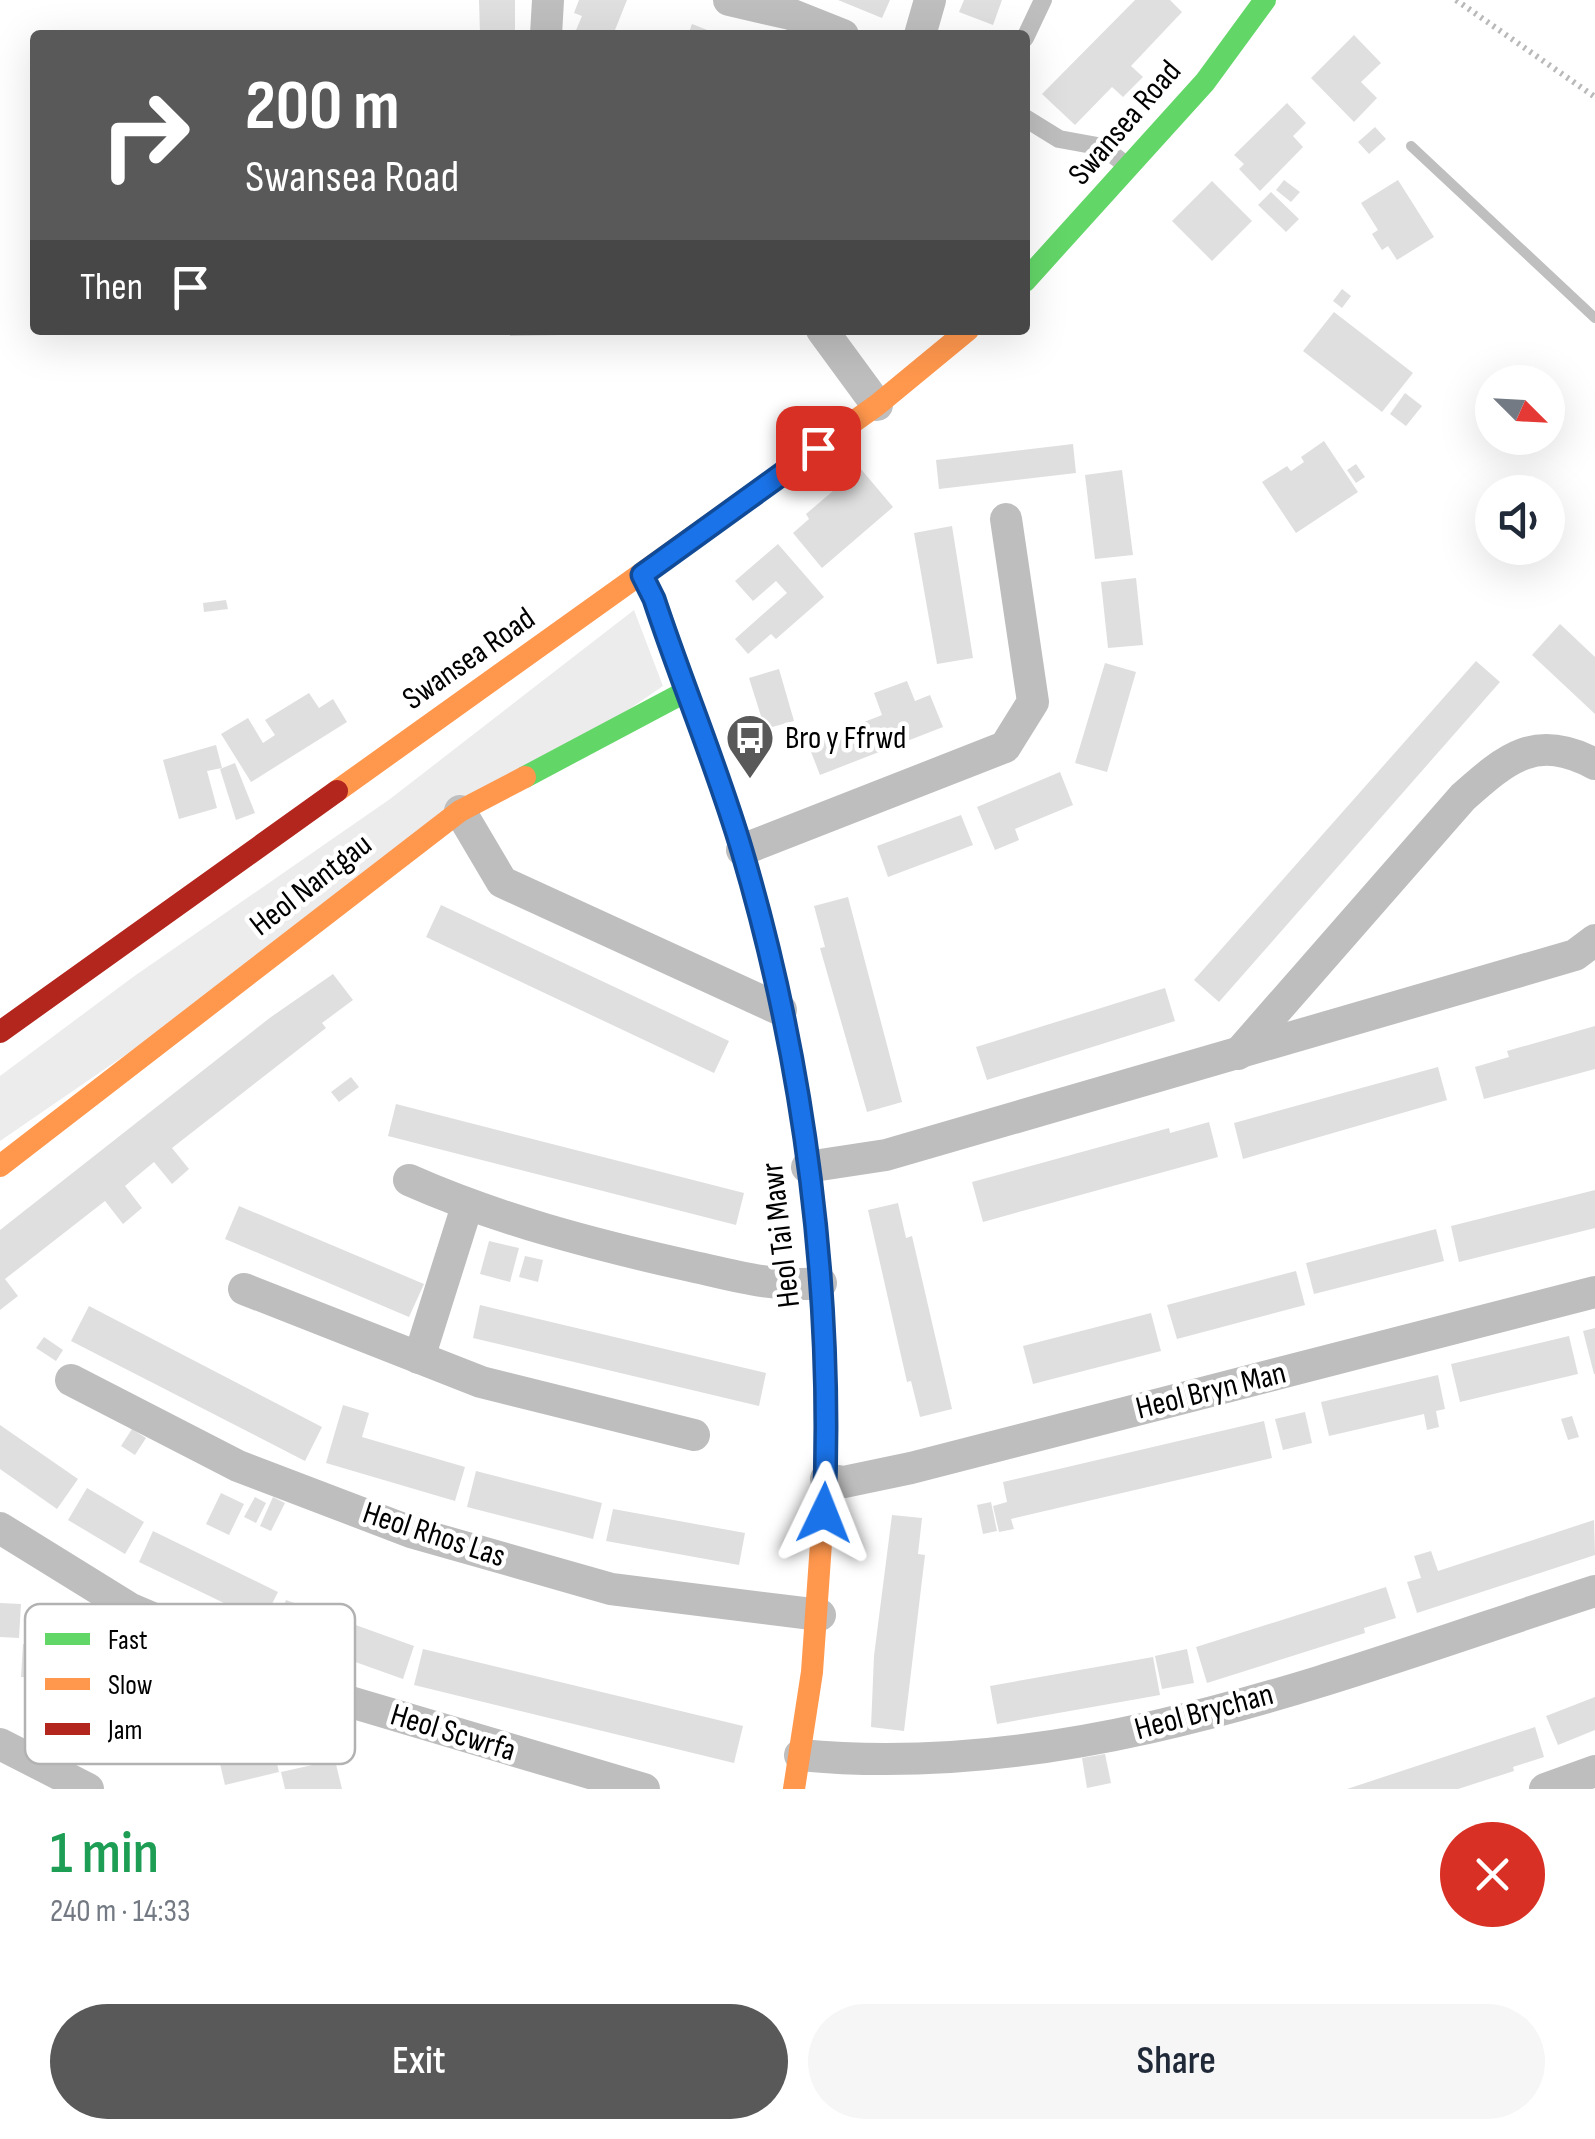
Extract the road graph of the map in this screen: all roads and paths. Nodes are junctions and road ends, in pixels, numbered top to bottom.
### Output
1 (548, 0) edge
2 (729, 0) edge
3 (930, 0) edge
4 (1042, 0) edge
5 (1264, 0) edge
6 (1456, 0) edge
7 (789, 16) edge
8 (546, 30) edge
9 (829, 30) edge
10 (921, 30) edge
11 (1029, 30) edge
12 (1595, 97) edge
13 (1030, 121) edge
14 (1131, 169) junction
15 (1030, 276) edge
16 (826, 335) edge
17 (962, 335) edge
18 (877, 405) junction
19 (1006, 519) dead end
20 (642, 575) junction
21 (685, 692) junction
22 (1595, 764) edge
23 (460, 811) junction
24 (742, 850) junction
25 (1595, 940) edge
26 (781, 1010) junction
27 (0, 1032) edge
28 (1238, 1054) junction
29 (0, 1166) edge
30 (807, 1167) junction
31 (409, 1180) dead end
32 (467, 1206) junction
33 (821, 1284) junction
34 (244, 1289) dead end
35 (1595, 1292) edge
36 (419, 1358) junction
37 (71, 1380) dead end
38 (694, 1435) dead end
39 (826, 1479) junction
40 (0, 1528) edge
41 (1595, 1592) edge
42 (123, 1604) edge
43 (820, 1615) junction
44 (355, 1704) edge
45 (0, 1744) edge
46 (800, 1755) junction
47 (25, 1757) edge
48 (39, 1764) edge
49 (1595, 1771) edge
50 (88, 1789) edge
51 (644, 1789) edge
52 (794, 1789) edge
53 (1546, 1789) edge

1 - 8 street
2 - 7 street
3 - 10 street
4 - 11 lane
5 - 14 street, Swansea Road
6 - 12 path
7 - 9 street
13 - 14 lane
14 - 15 street, Swansea Road
16 - 18 street
17 - 18 street, Swansea Road
18 - 20 street, Swansea Road
19 - 24 street
20 - 21 street, Heol Tai Mawr
20 - 27 street, Swansea Road
21 - 23 street, Heol Nantgau
21 - 24 street, Heol Tai Mawr
22 - 28 street
23 - 26 street
23 - 29 street, Heol Nantgau
24 - 26 street, Heol Tai Mawr
25 - 28 street
26 - 30 street, Heol Tai Mawr
28 - 30 street
30 - 33 street, Heol Tai Mawr
31 - 32 street
32 - 33 street
32 - 36 street
33 - 39 street, Heol Tai Mawr
34 - 36 street
35 - 39 street, Heol Bryn Man
36 - 38 street
37 - 43 street, Heol Rhos Las
39 - 43 street, Heol Tai Mawr
40 - 42 street, Heol Scwrfa
41 - 46 street, Heol Brychan
43 - 46 street, Heol Tai Mawr
44 - 51 street, Heol Scwrfa
45 - 47 street
46 - 52 street, Heol Tai Mawr
48 - 50 street
49 - 53 street

